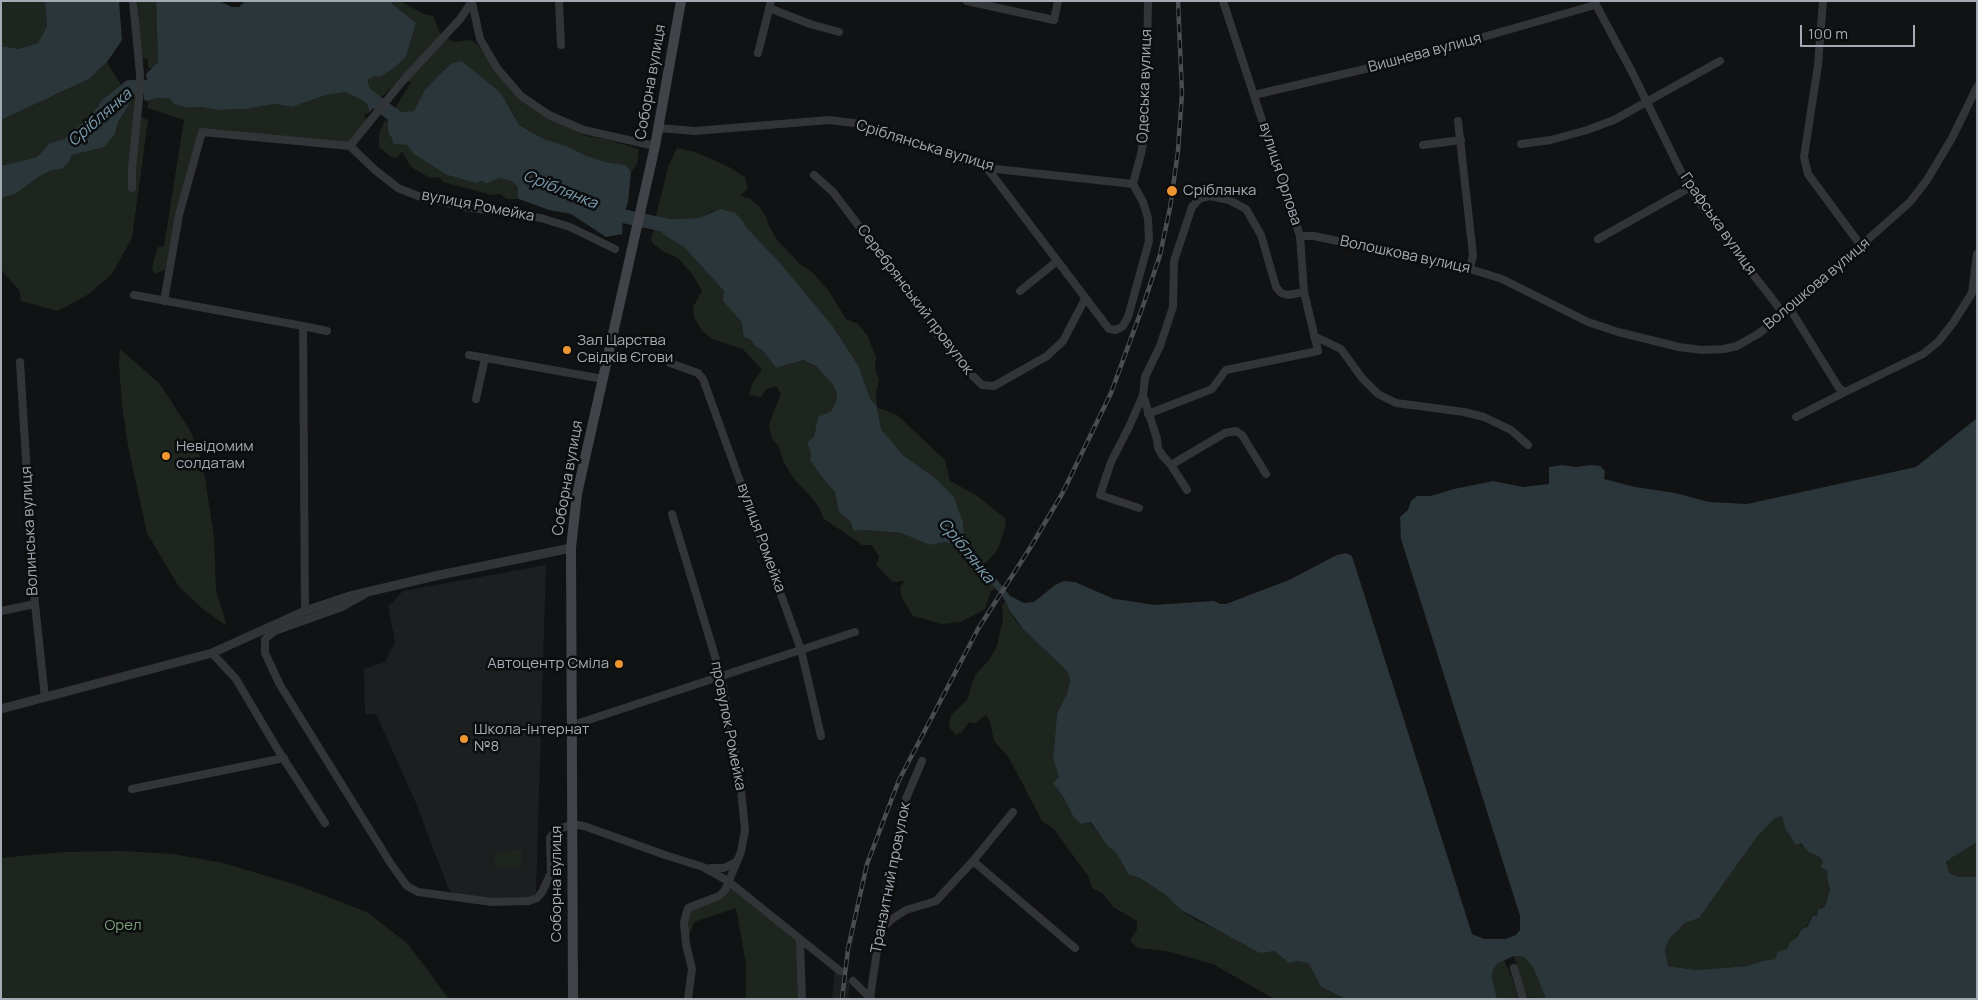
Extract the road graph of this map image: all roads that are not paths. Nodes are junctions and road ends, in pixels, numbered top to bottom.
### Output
1 (133, 1) edge
2 (472, 1) edge
3 (559, 1) edge
4 (681, 1) edge
5 (967, 1) edge
6 (1058, 1) edge
7 (1148, 1) edge
8 (1223, 1) edge
9 (1823, 1) edge
10 (1594, 3) edge
11 (770, 5) edge
12 (839, 32) dead end
13 (561, 45) dead end
14 (758, 53) dead end
15 (1720, 62) dead end
16 (1977, 87) edge
17 (1254, 95) junction
18 (1647, 102) junction
19 (1458, 120) dead end
20 (658, 128) junction
21 (1461, 140) junction
22 (1522, 144) dead end
23 (1423, 145) dead end
24 (350, 146) junction
25 (655, 146) junction
26 (987, 168) junction
27 (814, 175) dead end
28 (1133, 184) junction
29 (132, 188) dead end
30 (1689, 188) junction
31 (1300, 236) junction
32 (1598, 239) dead end
33 (1862, 246) junction
34 (615, 250) dead end
35 (1977, 254) edge
36 (1056, 262) junction
37 (1470, 269) junction
38 (1020, 291) dead end
39 (1304, 292) junction
40 (134, 295) dead end
41 (1085, 299) junction
42 (164, 300) junction
43 (1787, 312) junction
44 (303, 326) junction
45 (327, 331) dead end
46 (1314, 336) junction
47 (469, 355) dead end
48 (485, 358) junction
49 (20, 362) dead end
50 (670, 363) dead end
51 (603, 379) junction
52 (1845, 392) junction
53 (1143, 395) junction
54 (476, 399) dead end
55 (1148, 414) junction
56 (1796, 417) dead end
57 (1528, 445) dead end
58 (1171, 465) junction
59 (1266, 474) dead end
60 (1188, 490) dead end
61 (1139, 508) dead end
62 (672, 514) dead end
63 (571, 548) junction
64 (372, 591) junction
65 (35, 604) junction
66 (1, 611) edge
67 (305, 611) junction
68 (855, 632) dead end
69 (801, 650) junction
70 (215, 652) junction
71 (721, 676) junction
72 (45, 698) junction
73 (1, 709) edge
74 (573, 725) junction
75 (821, 736) dead end
76 (284, 758) junction
77 (922, 761) dead end
78 (132, 789) dead end
79 (1014, 812) dead end
80 (325, 823) dead end
81 (572, 824) junction
82 (738, 860) junction
83 (973, 861) junction
84 (703, 867) junction
85 (728, 881) junction
86 (879, 931) junction
87 (800, 941) junction
88 (1075, 948) dead end
89 (1514, 968) dead end
90 (840, 971) dead end
91 (853, 981) dead end
92 (870, 998) edge
93 (573, 999) edge
94 (688, 999) edge
95 (802, 999) edge
96 (1522, 999) edge

1 - 29 street
2 - 24 street
2 - 25 street
3 - 13 street
4 - 20 main road, Соборна вулиця
5 - 6 street
7 - 28 street, Одеська вулиця
8 - 17 street, вулиця Орлова
9 - 33 street
10 - 17 street, Вишнева вулиця
10 - 18 street, Графська вулиця
11 - 12 street
11 - 14 street
15 - 18 street
16 - 33 street, Волошкова вулиця
17 - 31 street, вулиця Орлова
18 - 22 street
18 - 30 street, Графська вулиця
19 - 21 street
20 - 25 main road, Соборна вулиця
20 - 26 street, Сріблянська вулиця
21 - 23 street
21 - 37 street
24 - 34 street, вулиця Ромейка
24 - 42 street
25 - 51 main road, Соборна вулиця
26 - 28 street, Сріблянська вулиця
26 - 36 street
27 - 41 street, Серебрянський провулок
28 - 41 street
30 - 32 street
30 - 43 street, Графська вулиця
31 - 37 street, Волошкова вулиця
31 - 39 street, вулиця Орлова
33 - 43 street, Волошкова вулиця
35 - 52 street
36 - 38 street
36 - 41 street
37 - 43 street, Волошкова вулиця
39 - 46 street, вулиця Орлова
39 - 53 street
40 - 42 street
42 - 44 street
43 - 52 street, Графська вулиця
44 - 45 street
44 - 67 street
46 - 55 street, вулиця Орлова
46 - 57 street
47 - 48 street
48 - 51 street
48 - 54 street
49 - 65 street, Волинська вулиця
50 - 69 street, вулиця Ромейка
51 - 63 main road, Соборна вулиця
52 - 56 street
53 - 55 street
53 - 61 street
55 - 58 street
58 - 59 street
58 - 60 street
62 - 71 street, провулок Ромейка
63 - 64 street
63 - 74 main road, Соборна вулиця
64 - 67 street
64 - 81 street
65 - 66 street
65 - 72 street, Волинська вулиця
67 - 70 street
68 - 69 street
69 - 71 street
69 - 75 street, вулиця Ромейка
70 - 72 street
70 - 76 street
71 - 74 street
71 - 82 street, провулок Ромейка
72 - 73 street
74 - 81 main road, Соборна вулиця
76 - 78 street
76 - 80 street
77 - 86 street, Транзитний провулок
79 - 83 street
81 - 84 street
81 - 93 main road, Соборна вулиця
82 - 84 street
82 - 85 street, провулок Ромейка
83 - 86 street
83 - 88 street
84 - 85 street
85 - 87 street
85 - 94 street, провулок Ромейка
86 - 92 street, Транзитний провулок
87 - 90 street
87 - 95 street
89 - 96 street
91 - 92 street

